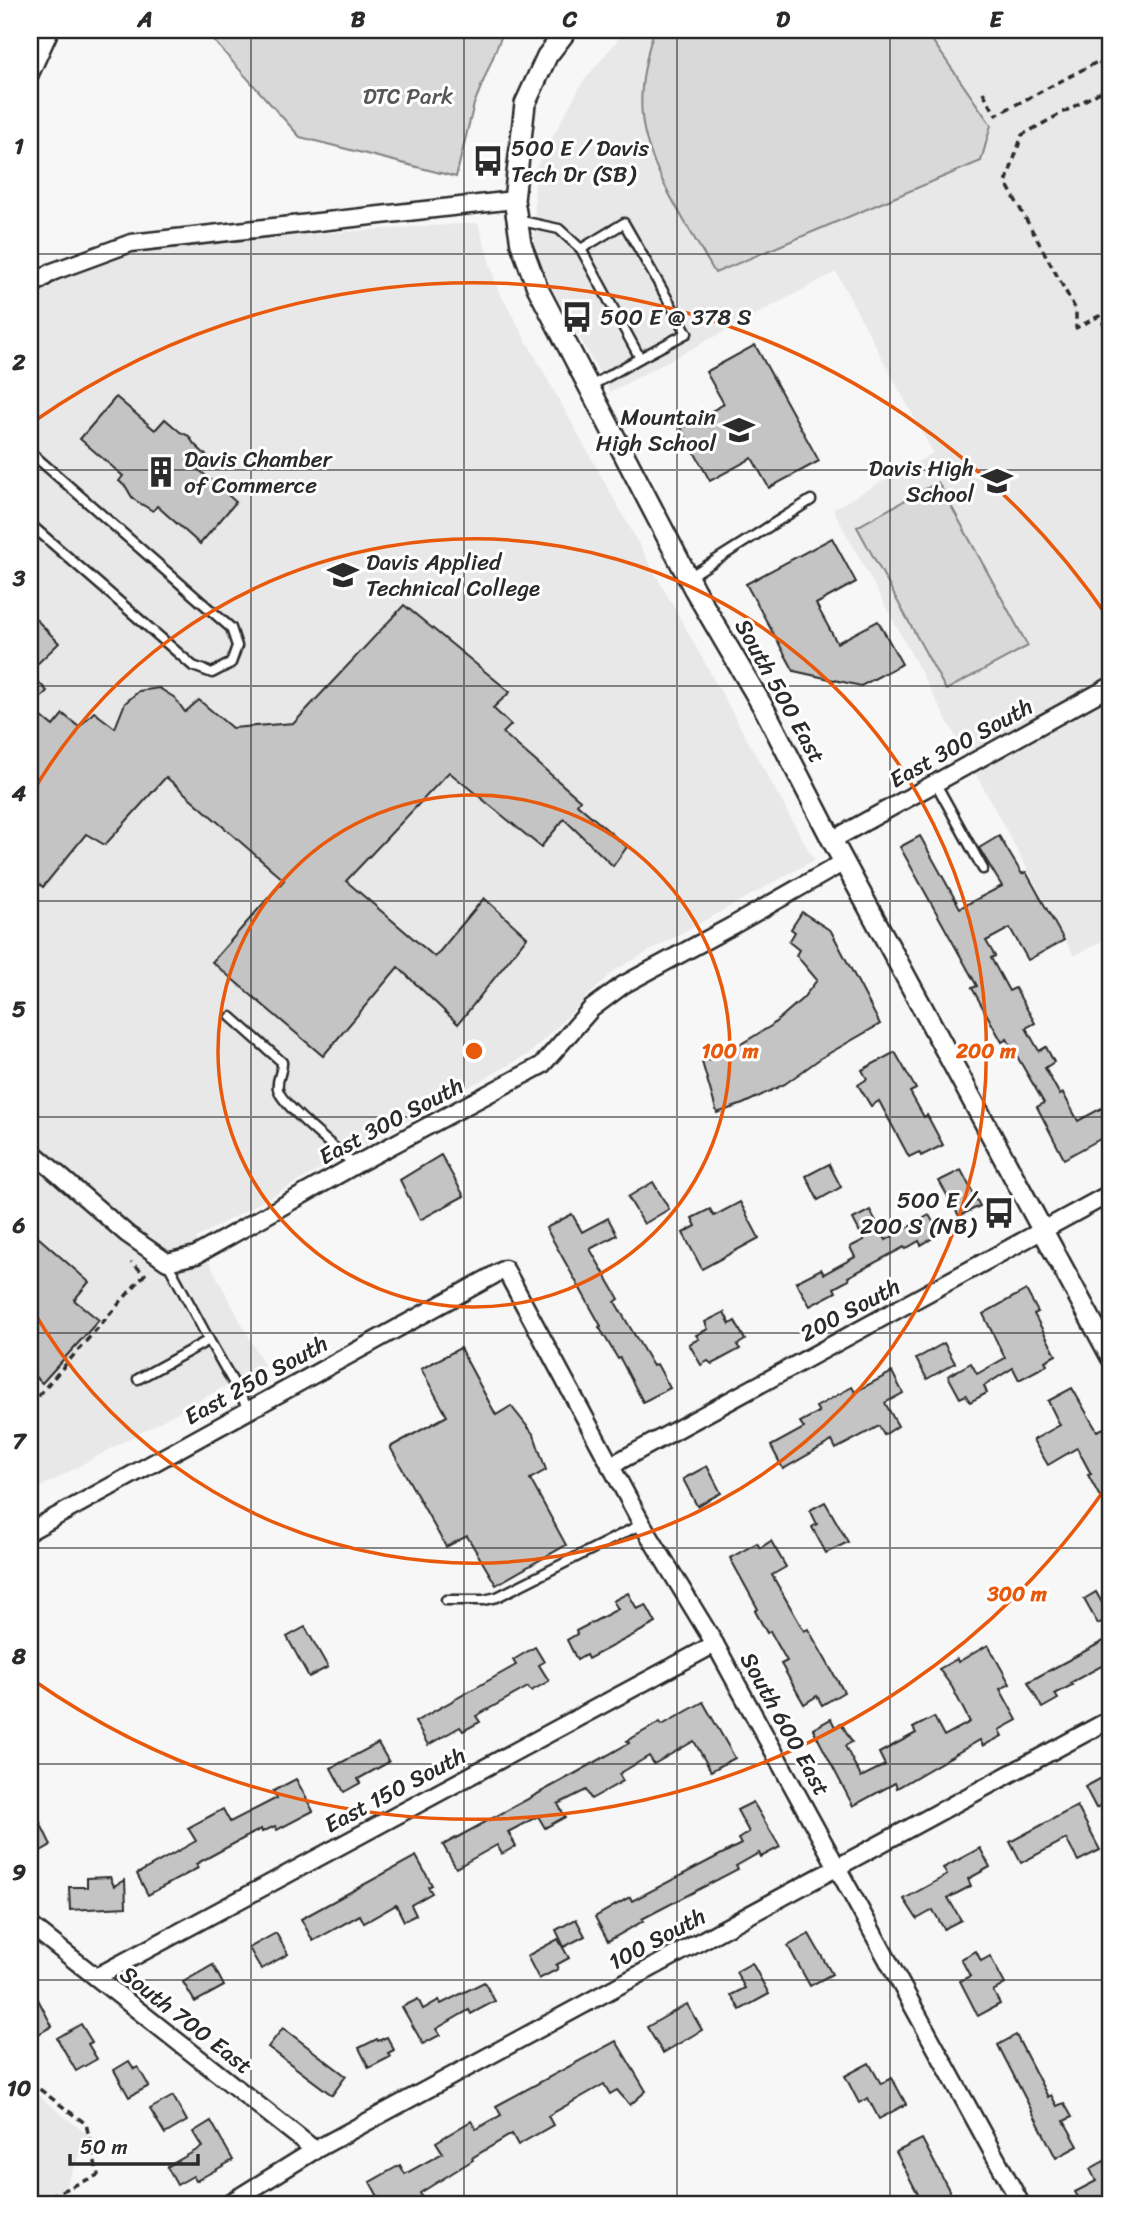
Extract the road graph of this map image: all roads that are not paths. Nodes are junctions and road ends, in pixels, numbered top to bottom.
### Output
1 (50, 30) edge
2 (567, 30) edge
3 (30, 74) edge
4 (516, 210) junction
5 (581, 249) junction
6 (30, 287) edge
7 (640, 358) junction
8 (589, 387) junction
9 (30, 453) edge
10 (811, 500) dead end
11 (30, 524) edge
12 (689, 577) junction
13 (1111, 686) edge
14 (936, 784) junction
15 (832, 840) junction
16 (844, 862) junction
17 (983, 869) dead end
18 (230, 1017) dead end
19 (30, 1150) edge
20 (355, 1165) junction
21 (1111, 1194) edge
22 (1042, 1231) junction
23 (167, 1262) junction
24 (505, 1269) joint
25 (209, 1340) junction
26 (1111, 1357) edge
27 (138, 1379) dead end
28 (249, 1410) junction
29 (610, 1466) junction
30 (642, 1524) junction
31 (30, 1531) edge
32 (446, 1600) dead end
33 (715, 1644) junction
34 (1111, 1719) edge
35 (838, 1868) junction
36 (30, 1925) edge
37 (96, 1977) junction
38 (315, 2150) junction
39 (228, 2204) edge
40 (1021, 2204) edge

1 - 3 street
2 - 4 street, South 500 East
4 - 5 lane
4 - 6 street
4 - 8 street, South 500 East
5 - 7 lane
5 - 7 lane
7 - 8 lane
8 - 12 street, South 500 East
9 - 11 lane
10 - 12 lane
12 - 15 street, South 500 East
13 - 14 street, East 300 South
14 - 15 street, East 300 South
14 - 17 lane
15 - 16 street, South 500 East
16 - 20 street, East 300 South
16 - 22 street, South 500 East
18 - 20 lane
19 - 23 street
20 - 23 street, East 300 South
21 - 22 street, 200 South
22 - 26 street, South 500 East
22 - 29 street, 200 South
23 - 25 lane
24 - 28 street, East 250 South
24 - 29 street, South 600 East
25 - 27 lane
25 - 28 lane
28 - 31 street, East 250 South
29 - 30 street, South 600 East
30 - 32 lane
30 - 33 street, South 600 East
33 - 35 street, South 600 East
33 - 37 street, East 150 South
34 - 35 street, 100 South
35 - 38 street, 100 South
35 - 40 street, South 600 East
36 - 37 street, South 700 East
37 - 38 street, South 700 East
38 - 39 street, 100 South

